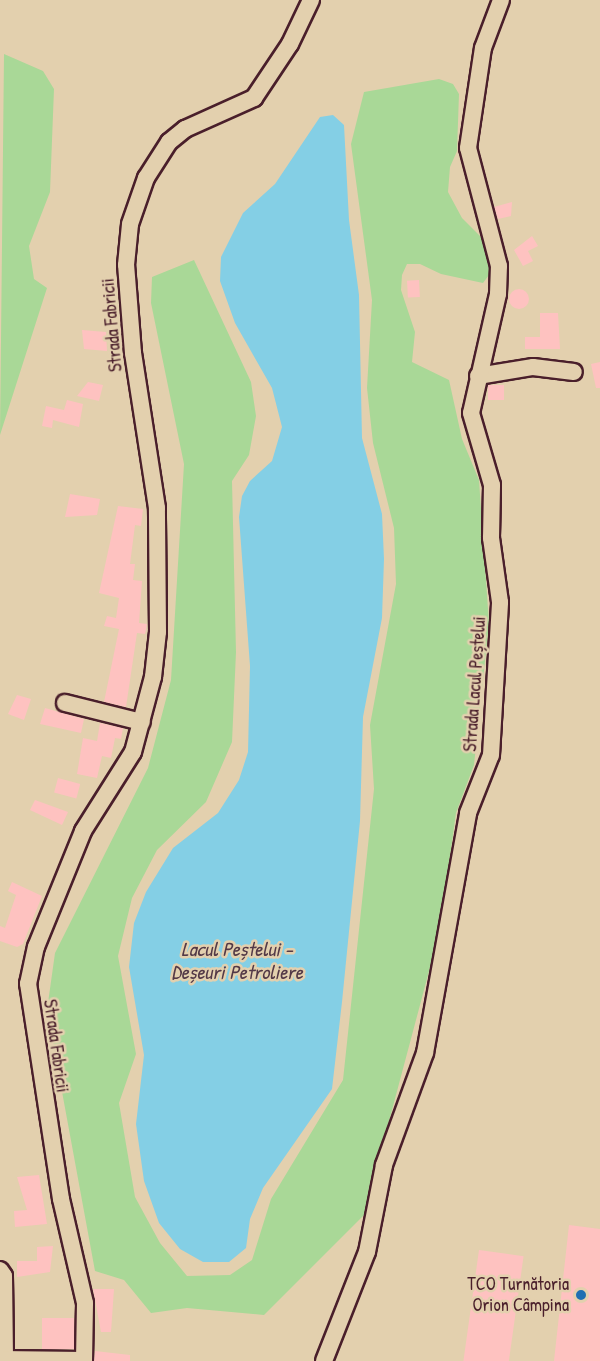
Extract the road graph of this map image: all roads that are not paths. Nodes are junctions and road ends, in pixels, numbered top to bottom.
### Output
1 (311, 0) edge
2 (501, 0) edge
3 (574, 372) dead end
4 (478, 376) junction
5 (65, 703) dead end
6 (141, 722) junction
7 (0, 1270) edge
8 (2, 1359) edge
9 (84, 1360) edge
10 (324, 1361) edge

1 - 6 street, Strada Fabricii
2 - 4 street, Strada Lacul Peștelui
3 - 4 street
4 - 10 street, Strada Lacul Peștelui
5 - 6 street
6 - 9 street, Strada Fabricii
7 - 8 street
8 - 9 street

